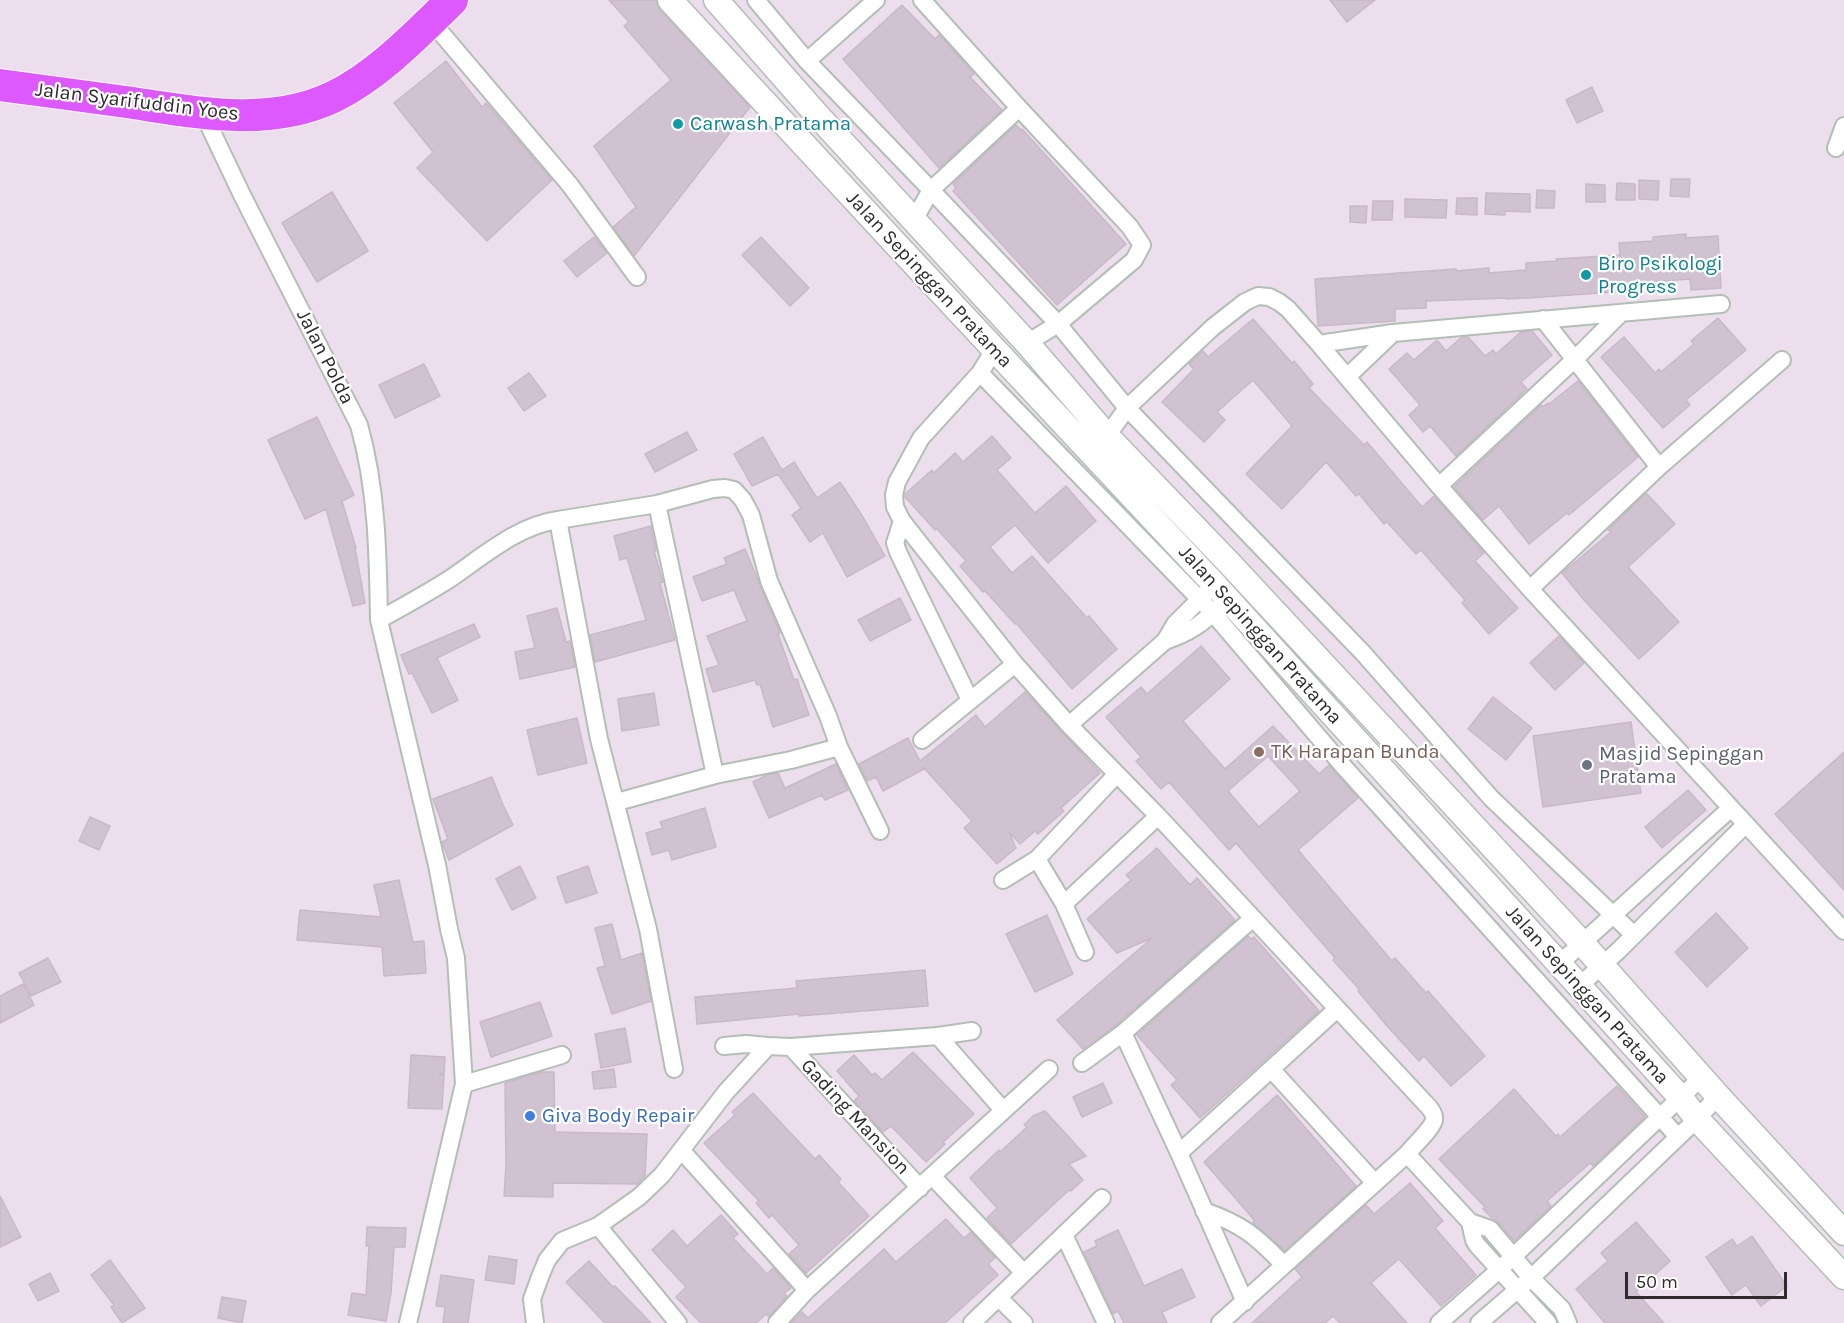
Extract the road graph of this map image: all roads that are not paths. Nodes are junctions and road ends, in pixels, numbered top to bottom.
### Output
1 (670, 0) edge
2 (716, 0) edge
3 (756, 0) edge
4 (876, 0) edge
5 (922, 0) edge
6 (442, 10) edge
7 (737, 24) junction
8 (712, 46) junction
9 (807, 61) junction
10 (0, 85) edge
11 (1019, 108) junction
12 (203, 113) junction
13 (1844, 126) edge
14 (1836, 148) dead end
15 (932, 190) junction
16 (914, 220) junction
17 (892, 241) junction
18 (637, 277) dead end
19 (1721, 304) dead end
20 (1621, 312) junction
21 (1543, 319) junction
22 (1058, 324) junction
23 (1393, 333) junction
24 (1027, 343) junction
25 (1319, 344) junction
26 (1001, 357) junction
27 (1574, 360) junction
28 (1782, 360) dead end
29 (980, 373) junction
30 (1347, 377) junction
31 (1127, 408) junction
32 (1107, 436) junction
33 (1659, 467) junction
34 (1439, 486) junction
35 (657, 504) junction
36 (558, 520) junction
37 (902, 521) junction
38 (1238, 573) junction
39 (1530, 589) junction
40 (1214, 599) junction
41 (379, 620) junction
42 (1015, 664) junction
43 (970, 700) junction
44 (1069, 725) junction
45 (922, 740) dead end
46 (839, 747) junction
47 (715, 775) junction
48 (1116, 775) junction
49 (616, 802) junction
50 (1731, 808) junction
51 (1158, 816) junction
52 (1746, 824) junction
53 (880, 831) dead end
54 (1037, 859) junction
55 (1003, 880) dead end
56 (1064, 904) junction
57 (1613, 914) junction
58 (1252, 920) junction
59 (1841, 922) edge
60 (1634, 935) junction
61 (1582, 944) junction
62 (1085, 952) dead end
63 (1559, 964) junction
64 (1600, 966) junction
65 (1579, 986) junction
66 (1337, 1010) junction
67 (972, 1031) dead end
68 (1123, 1033) junction
69 (938, 1036) junction
70 (724, 1046) dead end
71 (768, 1046) junction
72 (791, 1047) junction
73 (562, 1055) dead end
74 (1082, 1063) dead end
75 (674, 1069) dead end
76 (1049, 1069) dead end
77 (1271, 1069) junction
78 (1702, 1077) junction
79 (464, 1084) junction
80 (1718, 1096) junction
81 (1681, 1098) junction
82 (1003, 1110) junction
83 (1661, 1117) junction
84 (1697, 1119) junction
85 (1678, 1137) junction
86 (682, 1151) junction
87 (1179, 1153) junction
88 (1407, 1154) junction
89 (926, 1182) junction
90 (1375, 1183) junction
91 (1102, 1198) dead end
92 (1204, 1211) junction
93 (1470, 1222) junction
94 (598, 1226) junction
95 (1844, 1233) edge
96 (1064, 1235) junction
97 (1512, 1256) junction
98 (1284, 1265) junction
99 (1499, 1270) junction
100 (1024, 1273) junction
101 (1844, 1277) edge
102 (1531, 1278) junction
103 (1517, 1289) junction
104 (807, 1290) junction
105 (999, 1298) junction
106 (1245, 1302) junction
107 (408, 1323) edge
108 (535, 1323) edge
109 (678, 1323) edge
110 (777, 1323) edge
111 (972, 1323) edge
112 (1024, 1323) edge
113 (1106, 1323) edge
114 (1220, 1323) edge
115 (1439, 1323) edge
116 (1479, 1323) edge
117 (1548, 1323) edge
118 (1568, 1323) edge

1 - 8 street, Jalan Sepinggan Pratama
2 - 7 street, Jalan Sepinggan Pratama
3 - 9 street
4 - 9 street
5 - 11 street
6 - 12 highway, Jalan Syarifuddin Yoes
6 - 18 street
7 - 8 street
7 - 16 street, Jalan Sepinggan Pratama
8 - 17 street, Jalan Sepinggan Pratama
9 - 15 street
10 - 12 highway, Jalan Syarifuddin Yoes
11 - 15 street
11 - 22 street
12 - 41 street, Jalan Polda
13 - 14 street
15 - 16 street
15 - 22 street
16 - 17 street
16 - 24 street, Jalan Sepinggan Pratama
17 - 26 street, Jalan Sepinggan Pratama
19 - 20 street
20 - 21 street
20 - 27 street
21 - 23 street
21 - 27 street
22 - 24 street
22 - 31 street
23 - 25 street
23 - 30 street
24 - 26 street
24 - 32 street, Jalan Sepinggan Pratama
25 - 30 street
25 - 31 street
26 - 29 street
26 - 40 street, Jalan Sepinggan Pratama
27 - 33 street
27 - 34 street
28 - 33 street
29 - 37 street
29 - 40 street
30 - 34 street
31 - 32 street
31 - 57 street
32 - 38 street, Jalan Sepinggan Pratama
33 - 39 street
34 - 39 street
35 - 36 street
35 - 46 street
35 - 47 street
36 - 41 street
36 - 49 street
37 - 42 street
37 - 43 street
38 - 40 street
38 - 61 street, Jalan Sepinggan Pratama
39 - 50 street
40 - 44 street
40 - 63 street, Jalan Sepinggan Pratama
40 - 83 street
41 - 79 street, Jalan Polda
42 - 43 street
42 - 44 street
43 - 45 street
44 - 48 street
46 - 47 street
46 - 53 street
47 - 49 street
48 - 51 street
48 - 54 street
49 - 75 street
50 - 52 street
50 - 57 street
51 - 56 street
51 - 58 street
52 - 59 street
52 - 60 street
54 - 55 street
54 - 56 street
56 - 62 street
57 - 60 street
57 - 61 street
58 - 66 street
58 - 68 street
60 - 64 street
61 - 63 street
61 - 64 street, Jalan Sepinggan Pratama
63 - 65 street, Jalan Sepinggan Pratama
64 - 65 street
64 - 78 street, Jalan Sepinggan Pratama
65 - 81 street, Jalan Sepinggan Pratama
66 - 77 street
66 - 88 street
67 - 69 street, Gading Mansion
68 - 74 street
68 - 87 street
69 - 72 street, Gading Mansion
69 - 82 street
70 - 71 street, Gading Mansion
71 - 72 street, Gading Mansion
71 - 86 street
72 - 89 street, Gading Mansion
73 - 79 street
76 - 82 street, Gading Mansion
77 - 87 street
77 - 90 street
78 - 80 street, Jalan Sepinggan Pratama
78 - 81 street
79 - 107 street, Jalan Polda
80 - 84 street
80 - 95 street, Jalan Sepinggan Pratama
81 - 83 street
81 - 84 street, Jalan Sepinggan Pratama
82 - 89 street, Gading Mansion
83 - 85 street
83 - 97 street
84 - 85 street
84 - 101 street, Jalan Sepinggan Pratama
85 - 102 street
86 - 94 street
86 - 104 street
87 - 92 street
88 - 90 street
88 - 93 street
89 - 100 street
89 - 104 street, Gading Mansion
90 - 98 street
91 - 96 street
92 - 98 street
92 - 106 street
93 - 97 street
93 - 99 street
94 - 108 street
94 - 109 street
96 - 100 street
96 - 113 street
97 - 99 street
97 - 102 street
98 - 106 street
99 - 103 street
99 - 115 street
100 - 105 street
102 - 103 street
102 - 118 street
103 - 116 street
103 - 117 street
104 - 110 street, Gading Mansion
105 - 111 street
105 - 112 street
106 - 114 street

